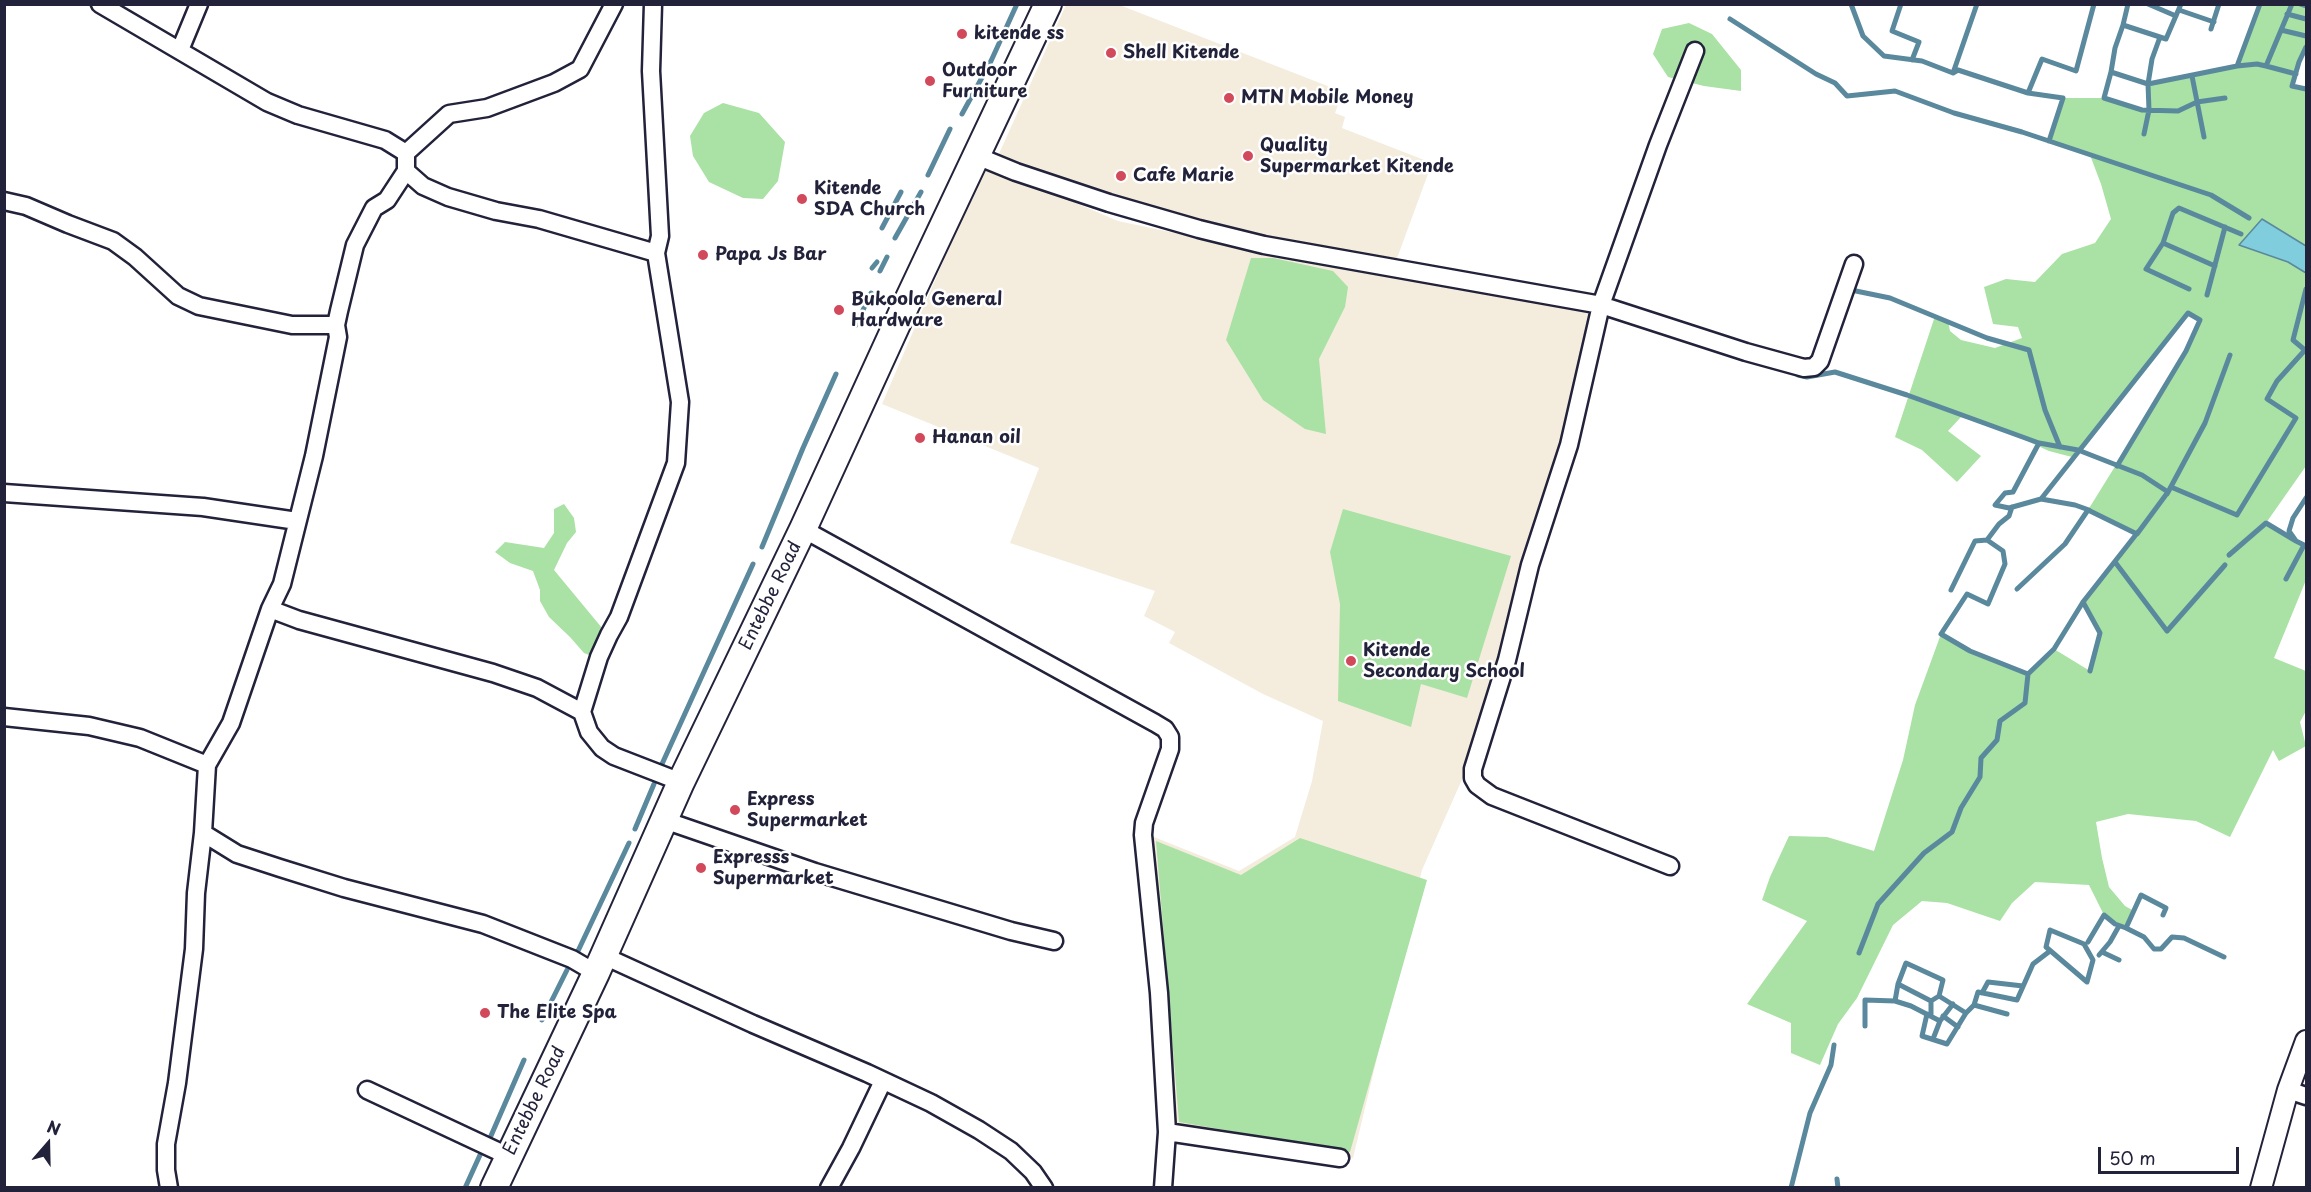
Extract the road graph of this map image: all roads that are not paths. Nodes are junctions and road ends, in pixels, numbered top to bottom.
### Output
1 (100, 4) edge
2 (199, 4) edge
3 (614, 4) edge
4 (653, 4) edge
5 (1048, 4) edge
6 (180, 50) junction
7 (1695, 51) dead end
8 (406, 153) junction
9 (977, 156) junction
10 (406, 171) junction
11 (4, 201) edge
12 (656, 253) junction
13 (1854, 264) dead end
14 (1601, 305) junction
15 (336, 325) junction
16 (4, 493) edge
17 (297, 521) junction
18 (803, 529) junction
19 (270, 609) junction
20 (582, 712) junction
21 (4, 717) edge
22 (207, 765) junction
23 (681, 782) junction
24 (664, 820) junction
25 (203, 833) junction
26 (1670, 866) dead end
27 (1054, 941) dead end
28 (600, 965) junction
29 (2307, 1041) edge
30 (883, 1081) junction
31 (367, 1090) dead end
32 (2297, 1093) edge
33 (1167, 1132) junction
34 (508, 1156) junction
35 (1340, 1158) dead end
36 (169, 1188) edge
37 (494, 1188) edge
38 (829, 1188) edge
39 (1044, 1188) edge
40 (1163, 1188) edge
41 (2261, 1188) edge

1 - 6 street
2 - 6 street
3 - 8 street
4 - 12 street
5 - 9 main road, Entebbe Road
6 - 8 street
7 - 14 street
8 - 10 street
9 - 14 street
9 - 18 main road, Entebbe Road
10 - 12 street
10 - 15 street
11 - 15 street
12 - 20 street
13 - 14 street
14 - 26 street
15 - 17 street
16 - 17 street
17 - 19 street
18 - 23 main road, Entebbe Road
18 - 33 street
19 - 20 street
19 - 22 street
20 - 23 street
21 - 22 street
22 - 25 street
23 - 24 main road, Entebbe Road
24 - 27 street
24 - 28 main road, Entebbe Road
25 - 28 street
25 - 36 street
28 - 30 street
28 - 34 main road, Entebbe Road
29 - 32 street
30 - 38 street
30 - 39 street
31 - 34 street
32 - 41 street
33 - 35 street
33 - 40 street
34 - 37 main road, Entebbe Road

